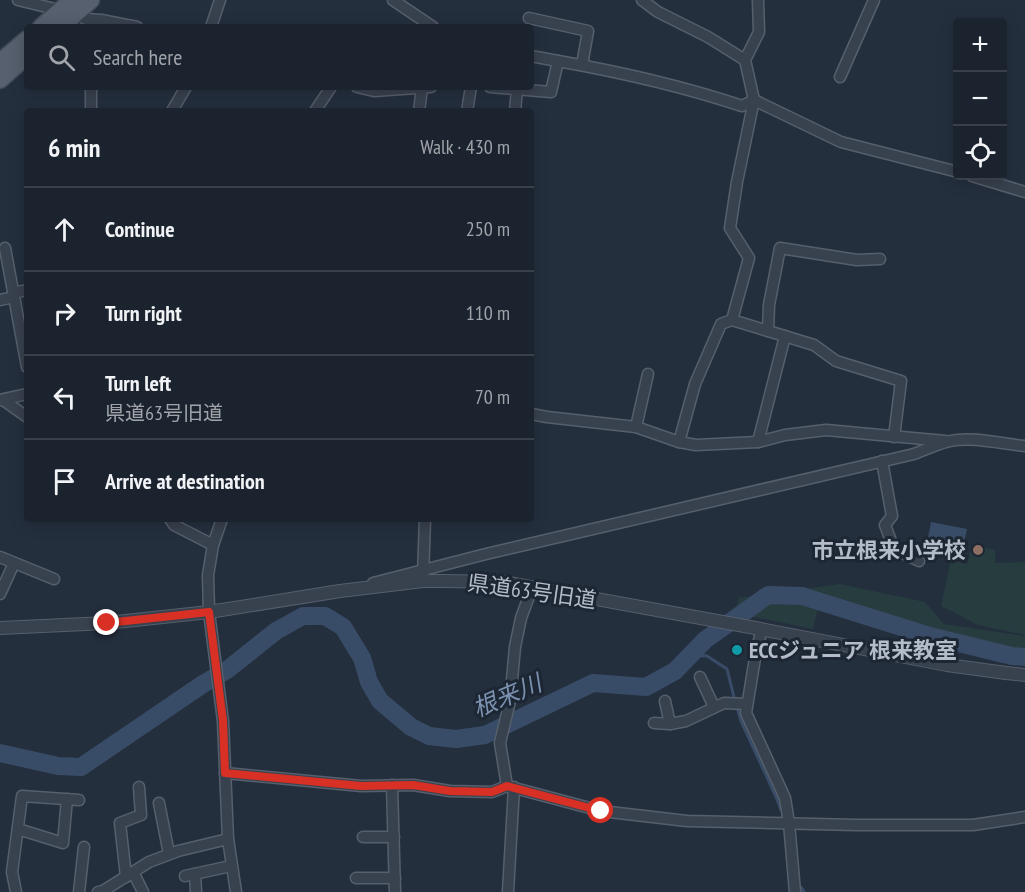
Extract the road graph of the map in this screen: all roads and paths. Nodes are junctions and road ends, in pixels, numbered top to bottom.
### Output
1 (18, 0) edge
2 (91, 0) edge
3 (220, 0) edge
4 (393, 0) edge
5 (642, 0) edge
6 (758, 0) edge
7 (874, 0) edge
8 (67, 13) edge
9 (529, 18) dead end
10 (100, 23) edge
11 (47, 24) edge
12 (212, 24) edge
13 (429, 24) edge
14 (24, 42) edge
15 (534, 57) edge
16 (24, 59) edge
17 (745, 60) junction
18 (558, 61) junction
19 (0, 62) edge
20 (582, 65) junction
21 (840, 77) dead end
22 (0, 80) edge
23 (91, 90) edge
24 (184, 90) edge
25 (329, 90) edge
26 (370, 90) edge
27 (386, 90) edge
28 (422, 90) edge
29 (470, 90) edge
30 (517, 90) edge
31 (528, 90) edge
32 (754, 100) junction
33 (91, 108) edge
34 (174, 108) edge
35 (317, 108) edge
36 (419, 108) edge
37 (468, 108) edge
38 (515, 108) edge
39 (953, 171) edge
40 (985, 180) edge
41 (1025, 192) edge
42 (4, 252) edge
43 (880, 259) dead end
44 (24, 291) edge
45 (14, 295) junction
46 (0, 300) edge
47 (732, 320) junction
48 (768, 331) junction
49 (785, 336) junction
50 (24, 337) edge
51 (648, 374) dead end
52 (24, 395) edge
53 (1, 400) edge
54 (24, 415) edge
55 (534, 415) edge
56 (636, 427) junction
57 (894, 437) junction
58 (948, 441) junction
59 (679, 442) junction
60 (758, 442) junction
61 (1025, 446) edge
62 (882, 461) junction
63 (172, 522) edge
64 (221, 522) edge
65 (425, 522) edge
66 (213, 545) junction
67 (0, 557) edge
68 (919, 561) dead end
69 (14, 562) junction
70 (423, 576) junction
71 (54, 579) dead end
72 (532, 588) junction
73 (0, 594) edge
74 (209, 612) junction
75 (0, 628) edge
76 (756, 628) junction
77 (1025, 675) edge
78 (700, 676) dead end
79 (665, 701) dead end
80 (745, 704) junction
81 (714, 707) junction
82 (654, 723) dead end
83 (670, 724) junction
84 (225, 773) junction
85 (392, 785) junction
86 (139, 787) dead end
87 (511, 787) junction
88 (159, 802) dead end
89 (1025, 818) edge
90 (789, 824) junction
91 (18, 829) junction
92 (363, 837) dead end
93 (394, 837) junction
94 (228, 839) junction
95 (84, 847) dead end
96 (169, 854) junction
97 (231, 866) junction
98 (129, 874) junction
99 (356, 878) dead end
100 (395, 878) junction
101 (16, 892) edge
102 (25, 892) edge
103 (80, 892) edge
104 (98, 892) edge
105 (143, 892) edge
106 (196, 892) edge
107 (236, 892) edge
108 (395, 892) edge
109 (508, 892) edge
110 (795, 892) edge

1 - 8 street
2 - 8 main road
3 - 12 street
4 - 13 street
5 - 17 street
6 - 17 street
7 - 21 street
8 - 10 street
8 - 11 main road
9 - 20 street
14 - 19 main road
15 - 18 street
16 - 22 main road
17 - 32 street
18 - 20 street
18 - 31 street
20 - 32 street
23 - 33 street
24 - 34 street
25 - 35 street
26 - 27 street
28 - 36 street
29 - 37 street
30 - 38 street
32 - 39 street
32 - 47 street
40 - 41 street
42 - 45 street
43 - 48 street
44 - 45 street
45 - 46 street
45 - 50 street
47 - 48 street
47 - 59 street
48 - 49 street
49 - 57 street
49 - 60 street
51 - 56 street
52 - 53 street
53 - 54 street
55 - 56 street
56 - 59 street
57 - 58 street
57 - 60 street
58 - 61 street
58 - 62 street
59 - 60 street
62 - 68 street
62 - 70 street
63 - 66 street
64 - 66 street
65 - 70 street
66 - 74 street
67 - 69 street
69 - 71 street
69 - 73 street
70 - 72 street, 県道63号旧道
70 - 74 street, 県道63号旧道
72 - 76 street, 県道63号旧道
72 - 87 street
74 - 75 street, 県道63号旧道
74 - 84 street
76 - 77 street, 県道63号旧道
76 - 80 street
78 - 81 street
79 - 83 street
80 - 81 street
80 - 90 street
81 - 83 street
82 - 83 street
84 - 85 street
84 - 94 street
85 - 87 street
85 - 93 street
86 - 98 street
87 - 90 street
87 - 109 street
88 - 96 street
89 - 90 street
90 - 110 street
91 - 91 street
91 - 101 street
92 - 93 street
93 - 100 street
94 - 96 street
94 - 97 street
95 - 103 street
96 - 98 street
97 - 106 street
97 - 107 street
98 - 104 street
98 - 105 street
99 - 100 street
100 - 108 street
101 - 102 street

